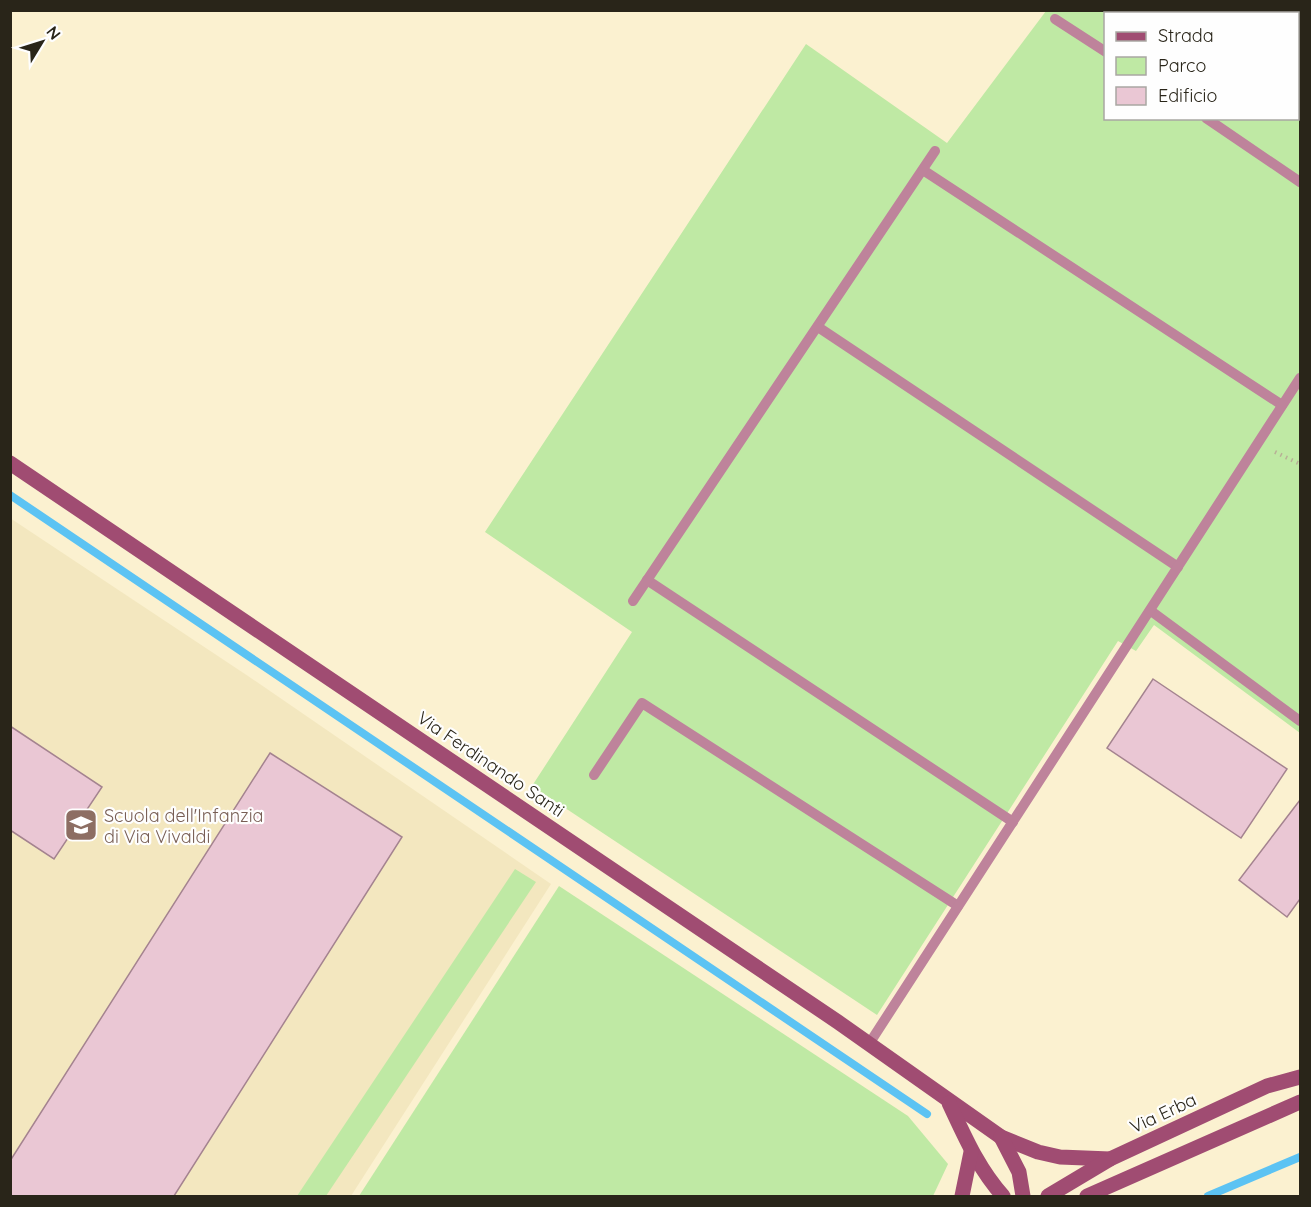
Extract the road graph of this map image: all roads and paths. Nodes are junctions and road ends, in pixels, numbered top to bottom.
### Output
1 (1055, 19) dead end
2 (1104, 51) edge
3 (1209, 120) edge
4 (935, 151) dead end
5 (923, 170) junction
6 (1300, 182) edge
7 (818, 327) junction
8 (1300, 378) edge
9 (1282, 405) junction
10 (1258, 445) junction
11 (10, 463) edge
12 (1300, 464) edge
13 (1178, 567) junction
14 (647, 580) junction
15 (633, 601) dead end
16 (1151, 611) junction
17 (1300, 721) edge
18 (594, 775) dead end
19 (1013, 822) junction
20 (958, 906) junction
21 (869, 1044) junction
22 (1300, 1077) edge
23 (947, 1100) junction
24 (1300, 1102) edge
25 (1001, 1137) junction
26 (971, 1152) junction
27 (1110, 1158) junction
28 (962, 1197) edge
29 (1003, 1197) edge
30 (1023, 1197) edge
31 (1048, 1197) edge
32 (1087, 1197) edge

1 - 2 lane
3 - 6 lane
4 - 5 lane
5 - 7 lane
5 - 9 lane
7 - 13 lane
7 - 14 lane
8 - 9 lane
9 - 10 lane
10 - 12 path
10 - 13 lane
11 - 21 main road, Via Ferdinando Santi
13 - 16 lane
14 - 15 lane
14 - 19 lane
16 - 17 lane
16 - 19 lane
18 - 20 lane
19 - 20 lane
20 - 21 lane
21 - 23 main road, Via Ferdinando Santi
22 - 27 main road, Via Erba
23 - 25 main road, Via Ferdinando Santi
23 - 26 main road, Via Ferdinando Santi
24 - 32 main road
25 - 27 main road, Via Ferdinando Santi
25 - 30 main road
26 - 28 main road
26 - 29 main road, Via Ferdinando Santi
27 - 31 main road, Via Erba

